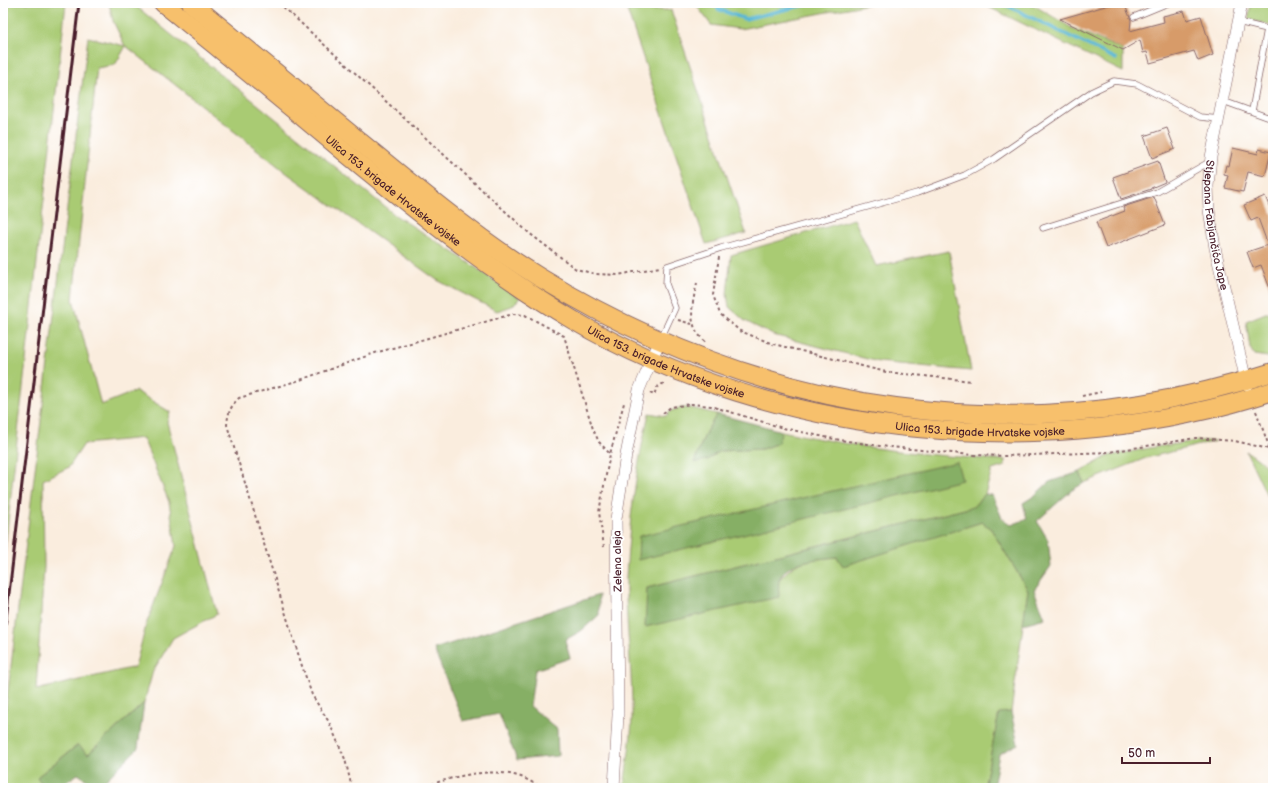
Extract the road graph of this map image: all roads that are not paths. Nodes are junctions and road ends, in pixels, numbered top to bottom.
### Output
1 (164, 3) edge
2 (192, 3) edge
3 (1168, 3) edge
4 (1242, 3) edge
5 (1134, 17) dead end
6 (1238, 22) junction
7 (1223, 101) junction
8 (1252, 111) junction
9 (1273, 116) edge
10 (1219, 119) junction
11 (1211, 161) junction
12 (1042, 228) dead end
13 (660, 340) junction
14 (651, 360) junction
15 (1273, 372) edge
16 (1246, 381) junction
17 (1273, 392) edge
18 (1252, 398) junction
19 (614, 788) edge

1 - 14 main road, Ulica 153. brigade Hrvatske vojske
2 - 13 main road, Ulica 153. brigade Hrvatske vojske
3 - 5 lane
4 - 6 street, Stjepana Fabijančića Jape
6 - 7 street, Stjepana Fabijančića Jape
6 - 8 lane
7 - 8 lane
7 - 10 street, Stjepana Fabijančića Jape
8 - 9 lane
10 - 11 street, Stjepana Fabijančića Jape
10 - 13 lane
11 - 12 lane
11 - 16 street, Stjepana Fabijančića Jape
13 - 14 street, Zelena aleja
13 - 16 main road, Ulica 153. brigade Hrvatske vojske
14 - 18 main road, Ulica 153. brigade Hrvatske vojske
14 - 19 street, Zelena aleja
15 - 16 main road, Ulica 153. brigade Hrvatske vojske
16 - 18 street, Stjepana Fabijančića Jape
17 - 18 main road, Ulica 153. brigade Hrvatske vojske

